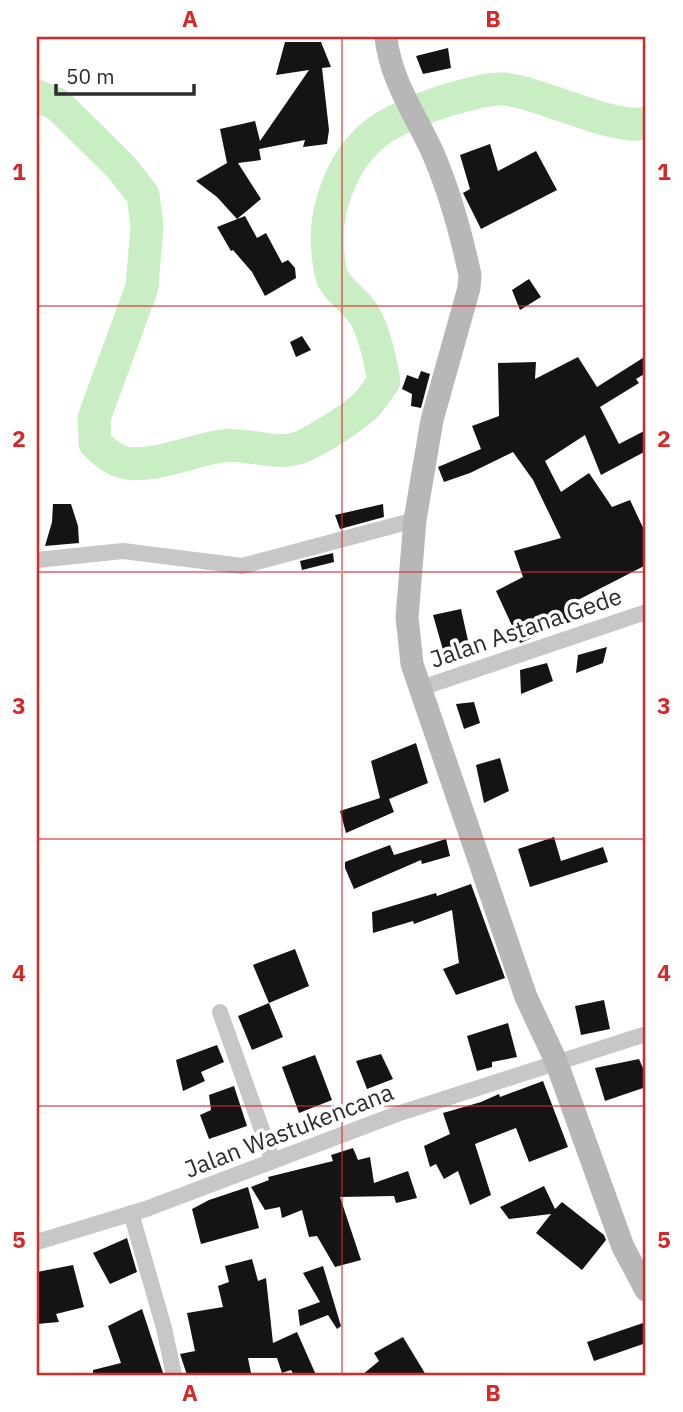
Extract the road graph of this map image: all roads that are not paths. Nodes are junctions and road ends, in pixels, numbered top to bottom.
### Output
1 (386, 37) edge
2 (415, 520) junction
3 (37, 560) edge
4 (646, 612) edge
5 (421, 688) junction
6 (220, 1012) dead end
7 (646, 1034) edge
8 (556, 1061) junction
9 (273, 1161) junction
10 (131, 1213) junction
11 (37, 1242) edge
12 (646, 1290) edge
13 (174, 1375) edge

1 - 2 street
2 - 3 street
2 - 5 street
4 - 5 street, Jalan Astana Gede
5 - 8 street
6 - 9 street
7 - 8 street, Jalan Wastukencana
8 - 9 street, Jalan Wastukencana
8 - 12 street
9 - 10 street, Jalan Wastukencana
10 - 11 street, Jalan Wastukencana
10 - 13 street

